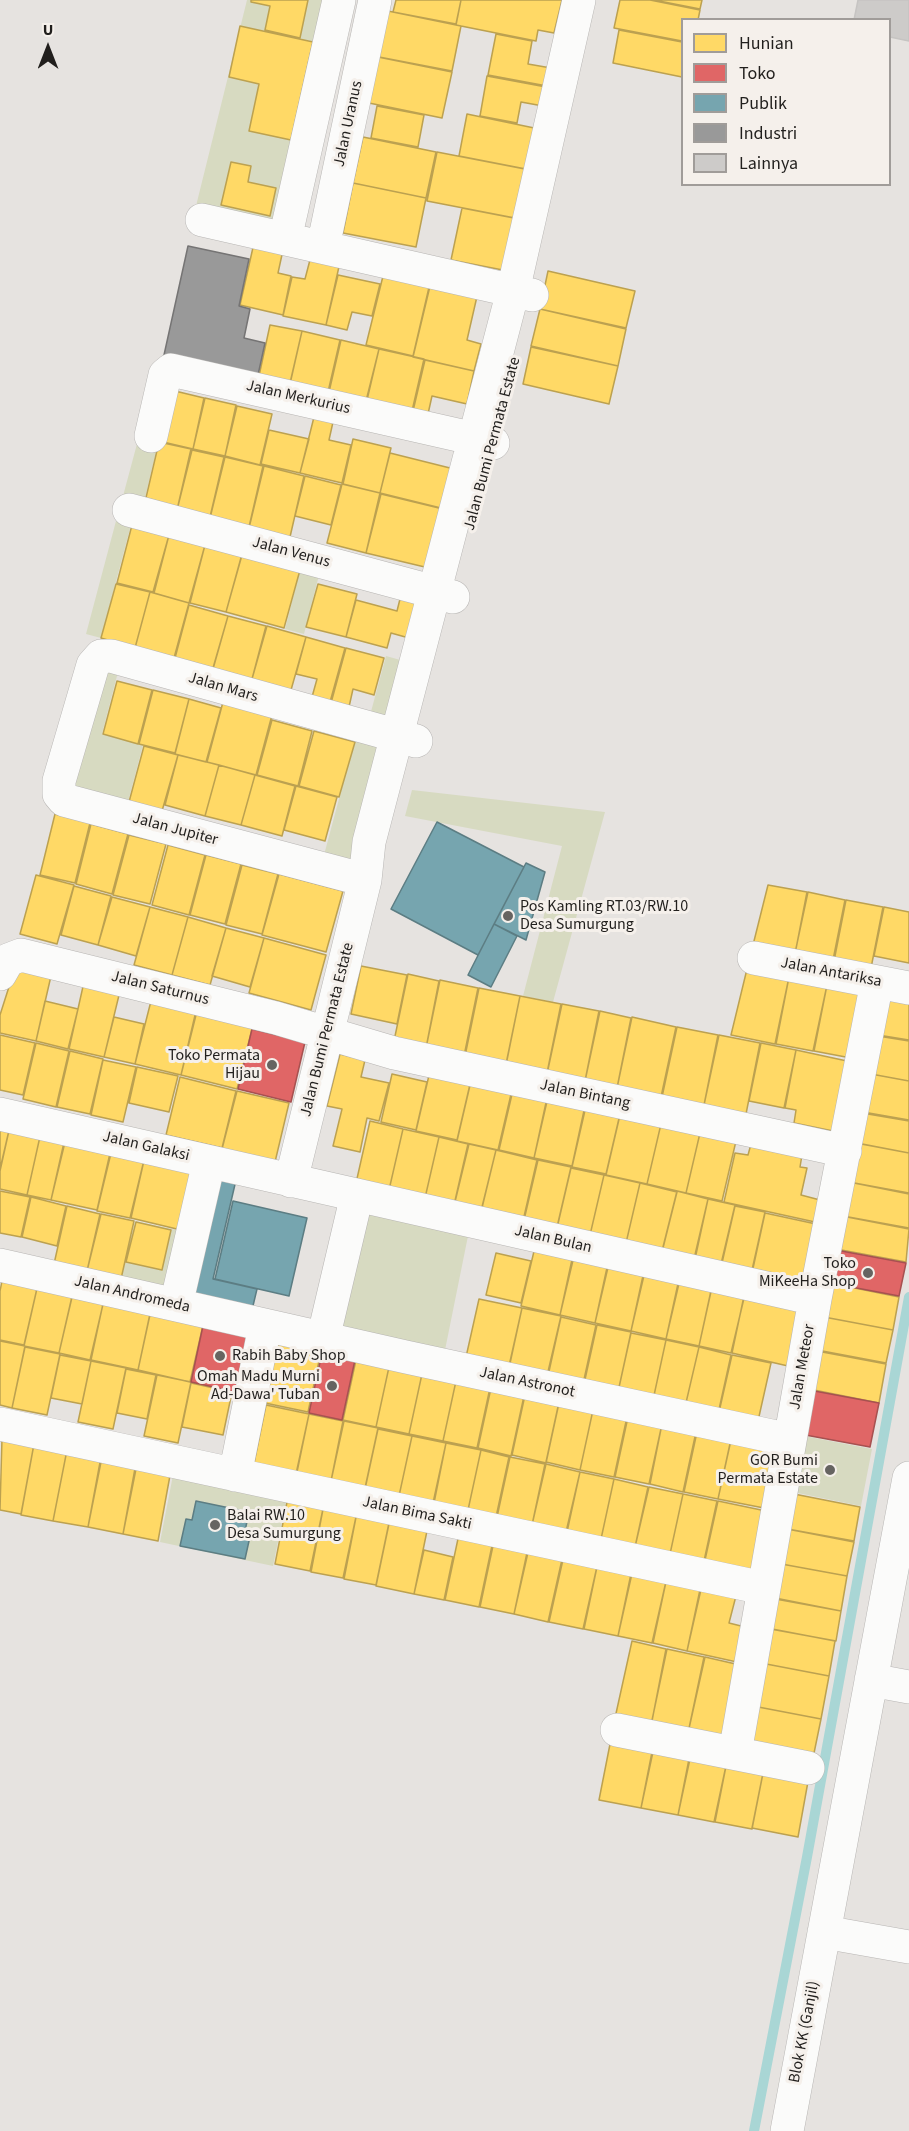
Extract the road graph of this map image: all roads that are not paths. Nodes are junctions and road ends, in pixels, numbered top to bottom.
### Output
1 (339, 0) edge
2 (375, 0) edge
3 (579, 0) edge
4 (600, 0) edge
5 (570, 93) junction
6 (202, 220) dead end
7 (285, 239) junction
8 (323, 248) junction
9 (523, 293) junction
10 (151, 436) dead end
11 (484, 441) junction
12 (129, 510) dead end
13 (444, 594) junction
14 (76, 723) joint
15 (406, 739) junction
16 (365, 880) junction
17 (754, 958) dead end
18 (0, 974) edge
19 (877, 982) junction
20 (909, 988) edge
21 (328, 1032) junction
22 (0, 1114) edge
23 (844, 1151) junction
24 (209, 1162) junction
25 (291, 1181) junction
26 (357, 1195) junction
27 (0, 1265) edge
28 (815, 1299) junction
29 (176, 1305) junction
30 (265, 1326) junction
31 (323, 1338) junction
32 (0, 1424) edge
33 (790, 1440) junction
34 (235, 1475) junction
35 (909, 1478) edge
36 (763, 1588) junction
37 (871, 1680) junction
38 (909, 1687) edge
39 (617, 1730) dead end
40 (735, 1753) junction
41 (808, 1768) dead end
42 (824, 1932) junction
43 (909, 1947) edge
44 (787, 2131) edge

1 - 7 street
2 - 8 street, Jalan Uranus
3 - 5 street, Jalan Bumi Permata Estate
4 - 5 street, Jalan Bumi Permata Estate
5 - 9 street, Jalan Bumi Permata Estate
6 - 7 street
7 - 8 street
8 - 9 street
9 - 11 street, Jalan Bumi Permata Estate
10 - 11 street, Jalan Merkurius
11 - 13 street, Jalan Bumi Permata Estate
12 - 13 street, Jalan Venus
13 - 15 street, Jalan Bumi Permata Estate
14 - 15 street, Jalan Mars
14 - 16 street, Jalan Jupiter
15 - 16 street, Jalan Bumi Permata Estate
16 - 21 street, Jalan Bumi Permata Estate
17 - 19 street, Jalan Antariksa
18 - 21 street, Jalan Saturnus
19 - 20 street, Jalan Antariksa
19 - 23 street, Jalan Meteor
21 - 23 street, Jalan Bintang
21 - 25 street, Jalan Bumi Permata Estate
22 - 24 street, Jalan Galaksi
23 - 28 street, Jalan Meteor
24 - 25 street, Jalan Galaksi
24 - 29 street
25 - 26 street, Jalan Bulan
26 - 28 street, Jalan Bulan
26 - 31 street
27 - 29 street, Jalan Andromeda
28 - 33 street, Jalan Meteor
29 - 30 street, Jalan Andromeda
30 - 31 street, Jalan Astronot
30 - 34 street
31 - 33 street, Jalan Astronot
32 - 34 street, Jalan Bima Sakti
33 - 36 street, Jalan Meteor
34 - 36 street, Jalan Bima Sakti
35 - 37 street, Blok KK (Ganjil)
36 - 40 street, Jalan Meteor
37 - 38 street
37 - 42 street, Blok KK (Ganjil)
39 - 40 street
40 - 41 street
42 - 43 street
42 - 44 street, Blok KK (Ganjil)

